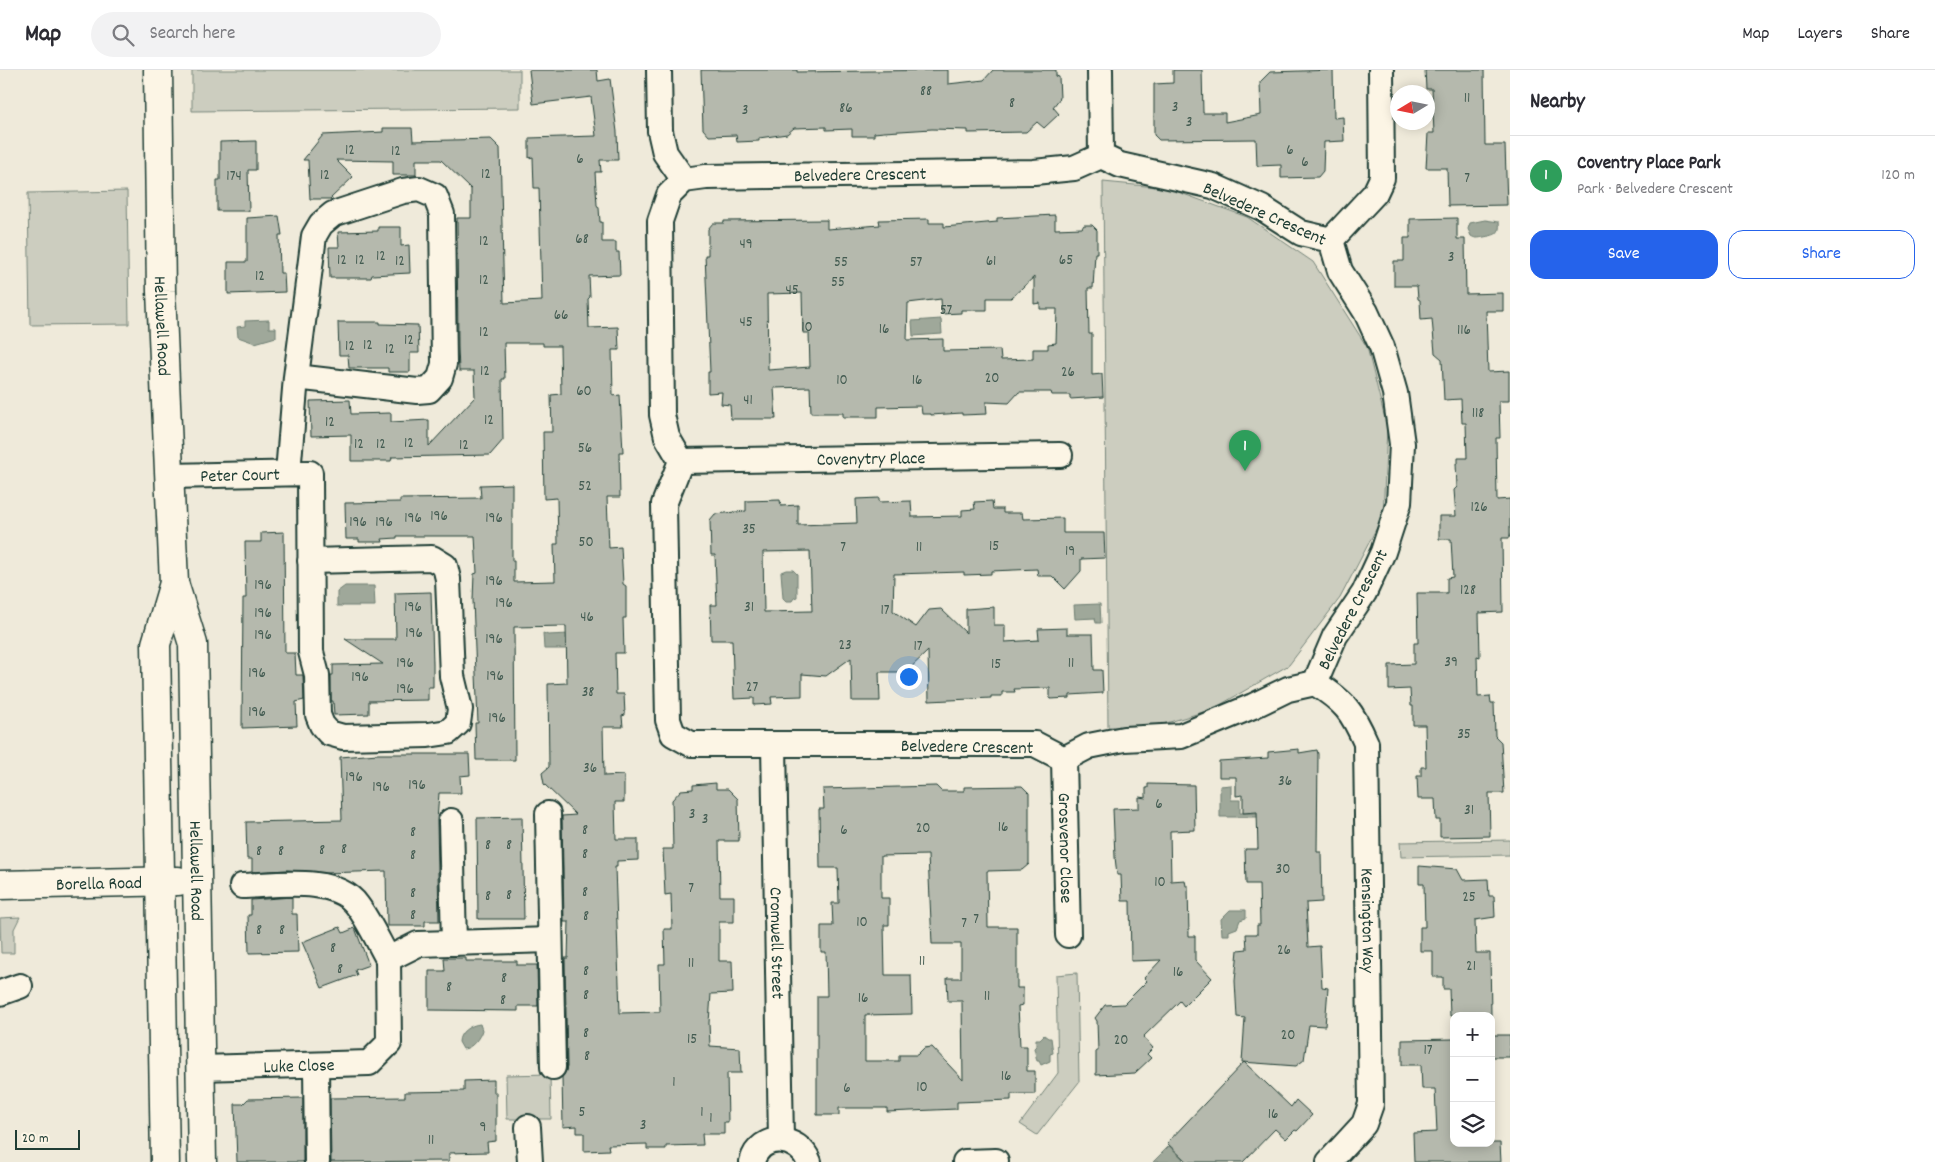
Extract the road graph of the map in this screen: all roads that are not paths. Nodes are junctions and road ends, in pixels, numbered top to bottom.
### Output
1 (158, 70) edge
2 (660, 70) edge
3 (1100, 70) edge
4 (1381, 70) edge
5 (1101, 156) junction
6 (684, 180) junction
7 (1331, 240) junction
8 (296, 376) junction
9 (1060, 455) dead end
10 (681, 461) junction
11 (299, 473) junction
12 (170, 476) junction
13 (310, 561) junction
14 (174, 583) junction
15 (1315, 683) junction
16 (774, 745) junction
17 (1064, 760) junction
18 (548, 814) dead end
19 (451, 821) dead end
20 (160, 881) junction
21 (197, 881) junction
22 (0, 884) edge
23 (242, 886) dead end
24 (1068, 935) dead end
25 (550, 940) junction
26 (454, 943) junction
27 (388, 959) junction
28 (316, 1065) junction
29 (553, 1067) dead end
30 (201, 1068) junction
31 (528, 1127) dead end
32 (781, 1140) junction
33 (996, 1161) dead end
34 (165, 1162) edge
35 (202, 1162) edge
36 (317, 1162) edge
37 (530, 1162) edge
38 (752, 1162) edge
39 (810, 1162) edge
40 (965, 1162) edge
41 (1329, 1162) edge

1 - 12 street, Hellawell Road
2 - 6 street
3 - 5 street
4 - 7 street
5 - 6 street, Belvedere Crescent
5 - 7 street, Belvedere Crescent
6 - 10 street
7 - 15 street, Belvedere Crescent
8 - 8 street
8 - 11 street
9 - 10 street, Covenytry Place
10 - 16 street, Belvedere Crescent
11 - 12 street, Peter Court
11 - 13 street
12 - 14 street, Hellawell Road
13 - 13 street
14 - 20 street, Hellawell Road
14 - 21 street, Hellawell Road
15 - 17 street, Belvedere Crescent
15 - 41 street, Kensington Way
16 - 17 street, Belvedere Crescent
16 - 32 street, Cromwell Street
17 - 24 street, Grosvenor Close
18 - 25 street
19 - 26 street
20 - 21 street, Borella Road
20 - 22 street, Borella Road
20 - 34 street, Hellawell Road
21 - 30 street, Hellawell Road
23 - 27 street
25 - 26 street
25 - 29 street
26 - 27 street
27 - 28 street, Luke Close
28 - 30 street, Luke Close
28 - 36 street
30 - 35 street, Hellawell Road
31 - 37 street
32 - 38 street
32 - 39 street
33 - 40 street

